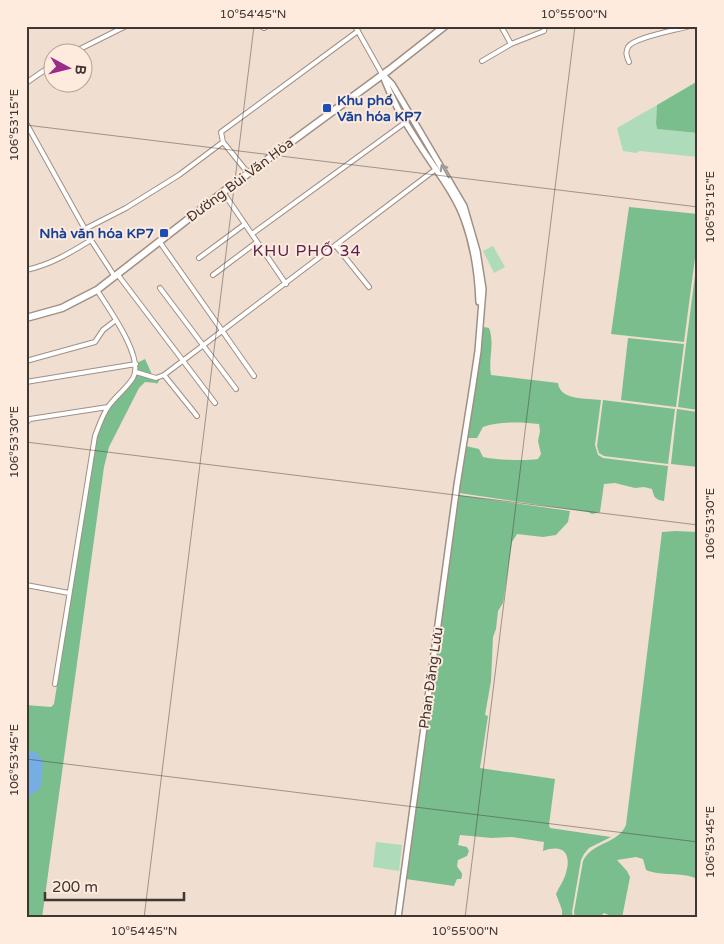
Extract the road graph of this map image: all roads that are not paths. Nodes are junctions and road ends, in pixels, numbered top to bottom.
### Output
1 (126, 26) edge
2 (261, 26) edge
3 (267, 26) edge
4 (355, 26) edge
5 (445, 26) edge
6 (501, 26) edge
7 (545, 26) edge
8 (690, 26) edge
9 (358, 31) junction
10 (92, 43) edge
11 (511, 44) junction
12 (482, 61) dead end
13 (629, 62) dead end
14 (42, 73) edge
15 (382, 74) junction
16 (26, 83) edge
17 (406, 122) junction
18 (26, 123) edge
19 (223, 142) junction
20 (436, 169) junction
21 (248, 173) junction
22 (223, 192) junction
23 (245, 224) junction
24 (468, 228) junction
25 (85, 229) junction
26 (252, 234) junction
27 (91, 240) junction
28 (159, 241) junction
29 (257, 242) junction
30 (336, 246) junction
31 (199, 258) dead end
32 (26, 270) edge
33 (212, 275) dead end
34 (117, 276) junction
35 (286, 284) junction
36 (369, 287) dead end
37 (160, 288) dead end
38 (98, 290) junction
39 (26, 318) edge
40 (116, 320) junction
41 (222, 330) junction
42 (203, 345) junction
43 (26, 361) edge
44 (182, 361) junction
45 (136, 364) junction
46 (136, 372) junction
47 (164, 375) junction
48 (254, 376) dead end
49 (26, 382) edge
50 (236, 389) dead end
51 (215, 404) dead end
52 (108, 407) junction
53 (197, 416) dead end
54 (26, 422) edge
55 (26, 586) edge
56 (69, 592) junction
57 (55, 684) dead end
58 (398, 918) edge

1 - 10 street
2 - 3 street
4 - 9 street
5 - 15 main road, Đường Bùi Văn Hòa
6 - 11 street
7 - 11 street
8 - 13 street
9 - 15 street
9 - 19 street
11 - 12 street
14 - 16 street
15 - 17 street
15 - 21 main road, Đường Bùi Văn Hòa
24 -> 15 street
17 - 20 street
17 - 26 street
18 - 25 street
19 - 21 street
19 - 25 street
20 - 24 street
20 - 30 street
21 - 22 main road, Đường Bùi Văn Hòa
22 - 23 street
22 - 28 main road, Đường Bùi Văn Hòa
23 - 26 street
23 - 31 street
24 - 58 street, Phan Đăng Lưu
25 - 27 street
26 - 29 street
27 - 32 street
27 - 34 street
28 - 34 main road, Đường Bùi Văn Hòa
28 - 41 street
29 - 33 street
29 - 35 street
30 - 35 street
30 - 36 street
34 - 38 main road, Đường Bùi Văn Hòa
34 - 44 street
35 - 41 street
37 - 42 street
38 - 39 main road, Đường Bùi Văn Hòa
38 - 40 street
40 - 43 street
40 - 45 street
41 - 42 street
41 - 48 street
42 - 44 street
42 - 50 street
44 - 47 street
44 - 51 street
45 - 46 street
45 - 49 street
46 - 47 street
46 - 52 street
47 - 53 street
52 - 54 street
52 - 56 street
55 - 56 street
56 - 57 street

